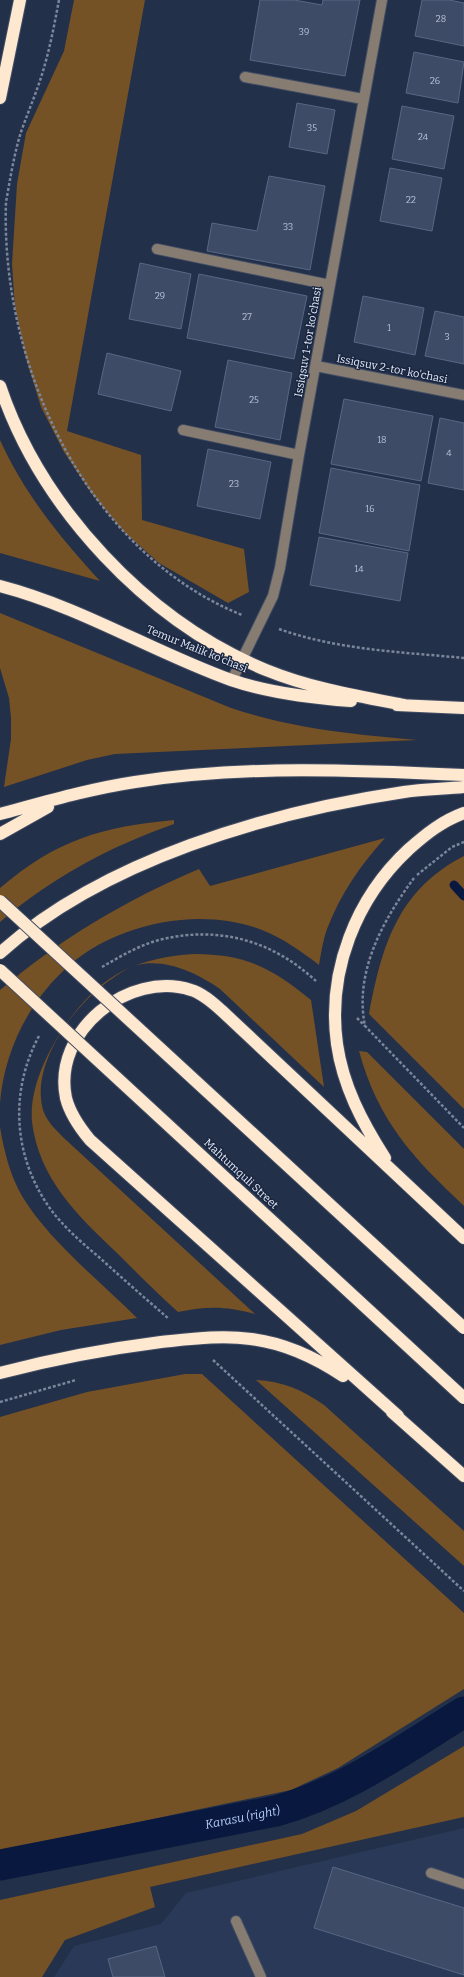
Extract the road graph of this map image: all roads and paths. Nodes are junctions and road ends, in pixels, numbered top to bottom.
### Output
1 (20, 0) edge
2 (59, 0) edge
3 (382, 0) edge
4 (245, 77) dead end
5 (0, 98) edge
6 (363, 99) junction
7 (3, 238) dead end
8 (157, 249) dead end
9 (330, 285) junction
10 (316, 366) junction
11 (0, 386) edge
12 (464, 396) edge
13 (183, 430) dead end
14 (299, 455) junction
15 (125, 537) dead end
16 (0, 586) edge
17 (260, 623) junction
18 (464, 658) edge
19 (243, 659) junction
20 (232, 680) junction
21 (404, 705) junction
22 (464, 708) edge
23 (464, 775) edge
24 (464, 787) edge
25 (76, 794) junction
26 (464, 813) edge
27 (0, 814) edge
28 (0, 834) edge
29 (464, 842) edge
30 (0, 901) edge
31 (0, 953) edge
32 (0, 970) edge
33 (464, 1128) edge
34 (401, 1179) junction
35 (464, 1238) edge
36 (464, 1328) edge
37 (205, 1360) dead end
38 (0, 1373) edge
39 (82, 1378) dead end
40 (464, 1398) edge
41 (0, 1402) edge
42 (398, 1416) junction
43 (464, 1476) edge
44 (464, 1591) edge
45 (431, 1873) dead end
46 (464, 1884) edge
47 (236, 1922) dead end
48 (261, 1977) edge

1 - 5 highway
2 - 7 path
3 - 6 street, Issiqsuv 1-tor ko'chasi
4 - 6 street
6 - 9 street, Issiqsuv 1-tor ko'chasi
8 - 9 street
9 - 10 street, Issiqsuv 1-tor ko'chasi
10 - 12 street, Issiqsuv 2-tor ko'chasi
10 - 14 street, Issiqsuv 1-tor ko'chasi
11 - 19 highway
13 - 14 street
14 - 17 street, Issiqsuv 1-tor ko'chasi
15 - 17 path
16 - 20 highway, Temur Malik ko'chasi
17 - 18 path
17 - 19 street, Issiqsuv 1-tor ko'chasi
19 - 20 street, Issiqsuv 1-tor ko'chasi
19 - 21 highway
20 - 21 highway, Temur Malik ko'chasi
21 - 22 highway, Temur Malik ko'chasi
23 - 25 highway
24 - 31 highway
25 - 27 highway
25 - 28 highway
26 - 34 highway
29 - 33 path
30 - 36 highway, bridge
32 - 40 highway, Mahtumquli Street, bridge
34 - 35 highway
34 - 42 highway
37 - 44 path
38 - 42 highway
39 - 41 path
42 - 43 highway
45 - 46 street
47 - 48 street

